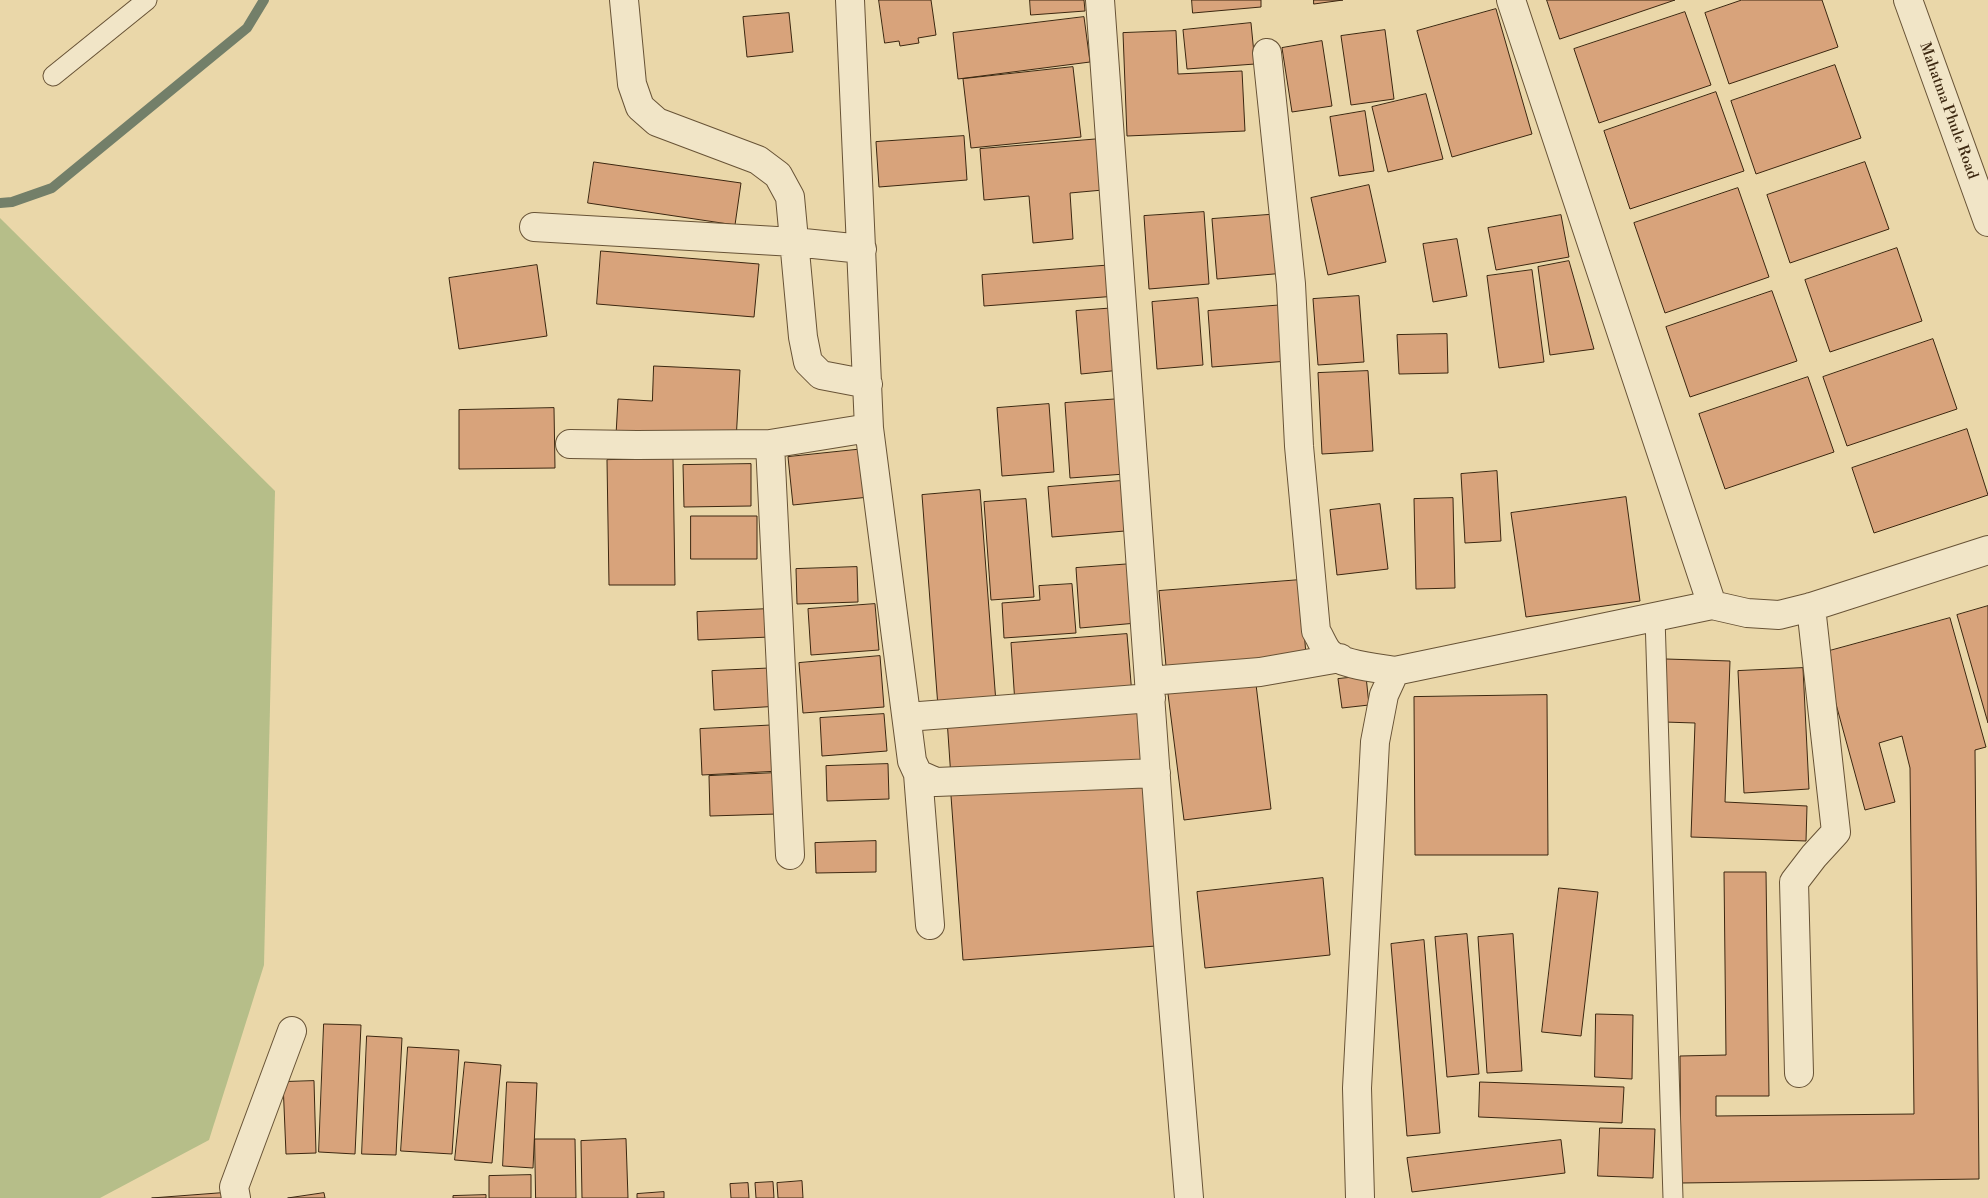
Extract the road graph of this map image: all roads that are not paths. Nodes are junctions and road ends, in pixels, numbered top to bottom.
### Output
1 (148, 0) edge
2 (624, 0) edge
3 (850, 0) edge
4 (1100, 0) edge
5 (1511, 0) edge
6 (1908, 0) edge
7 (1267, 53) dead end
8 (53, 76) dead end
9 (1988, 222) edge
10 (534, 228) dead end
11 (794, 242) junction
12 (862, 249) junction
13 (868, 384) junction
14 (869, 428) junction
15 (570, 444) dead end
16 (773, 444) junction
17 (1988, 550) edge
18 (1712, 605) junction
19 (1811, 607) junction
20 (1655, 617) junction
21 (1340, 658) junction
22 (1395, 671) junction
23 (1150, 689) junction
24 (907, 717) junction
25 (1156, 773) junction
26 (918, 774) junction
27 (790, 855) dead end
28 (930, 925) dead end
29 (292, 1031) dead end
30 (1799, 1073) dead end
31 (236, 1198) edge
32 (1189, 1198) edge
33 (1360, 1198) edge
34 (1673, 1198) edge

1 - 8 lane
2 - 11 street
3 - 12 street
4 - 23 street
5 - 18 street
6 - 9 street, Mahatma Phule Road
7 - 21 street
10 - 11 street
11 - 12 street
11 - 13 street
12 - 13 street
13 - 14 street
14 - 16 street
14 - 24 street
15 - 16 street
16 - 27 street
17 - 19 street
18 - 19 street
18 - 20 street
19 - 30 street
20 - 22 street
20 - 34 lane
21 - 22 street
21 - 23 street
22 - 33 street
23 - 24 street
23 - 25 street
24 - 26 street
25 - 26 street
25 - 32 street
26 - 28 street
29 - 31 street

